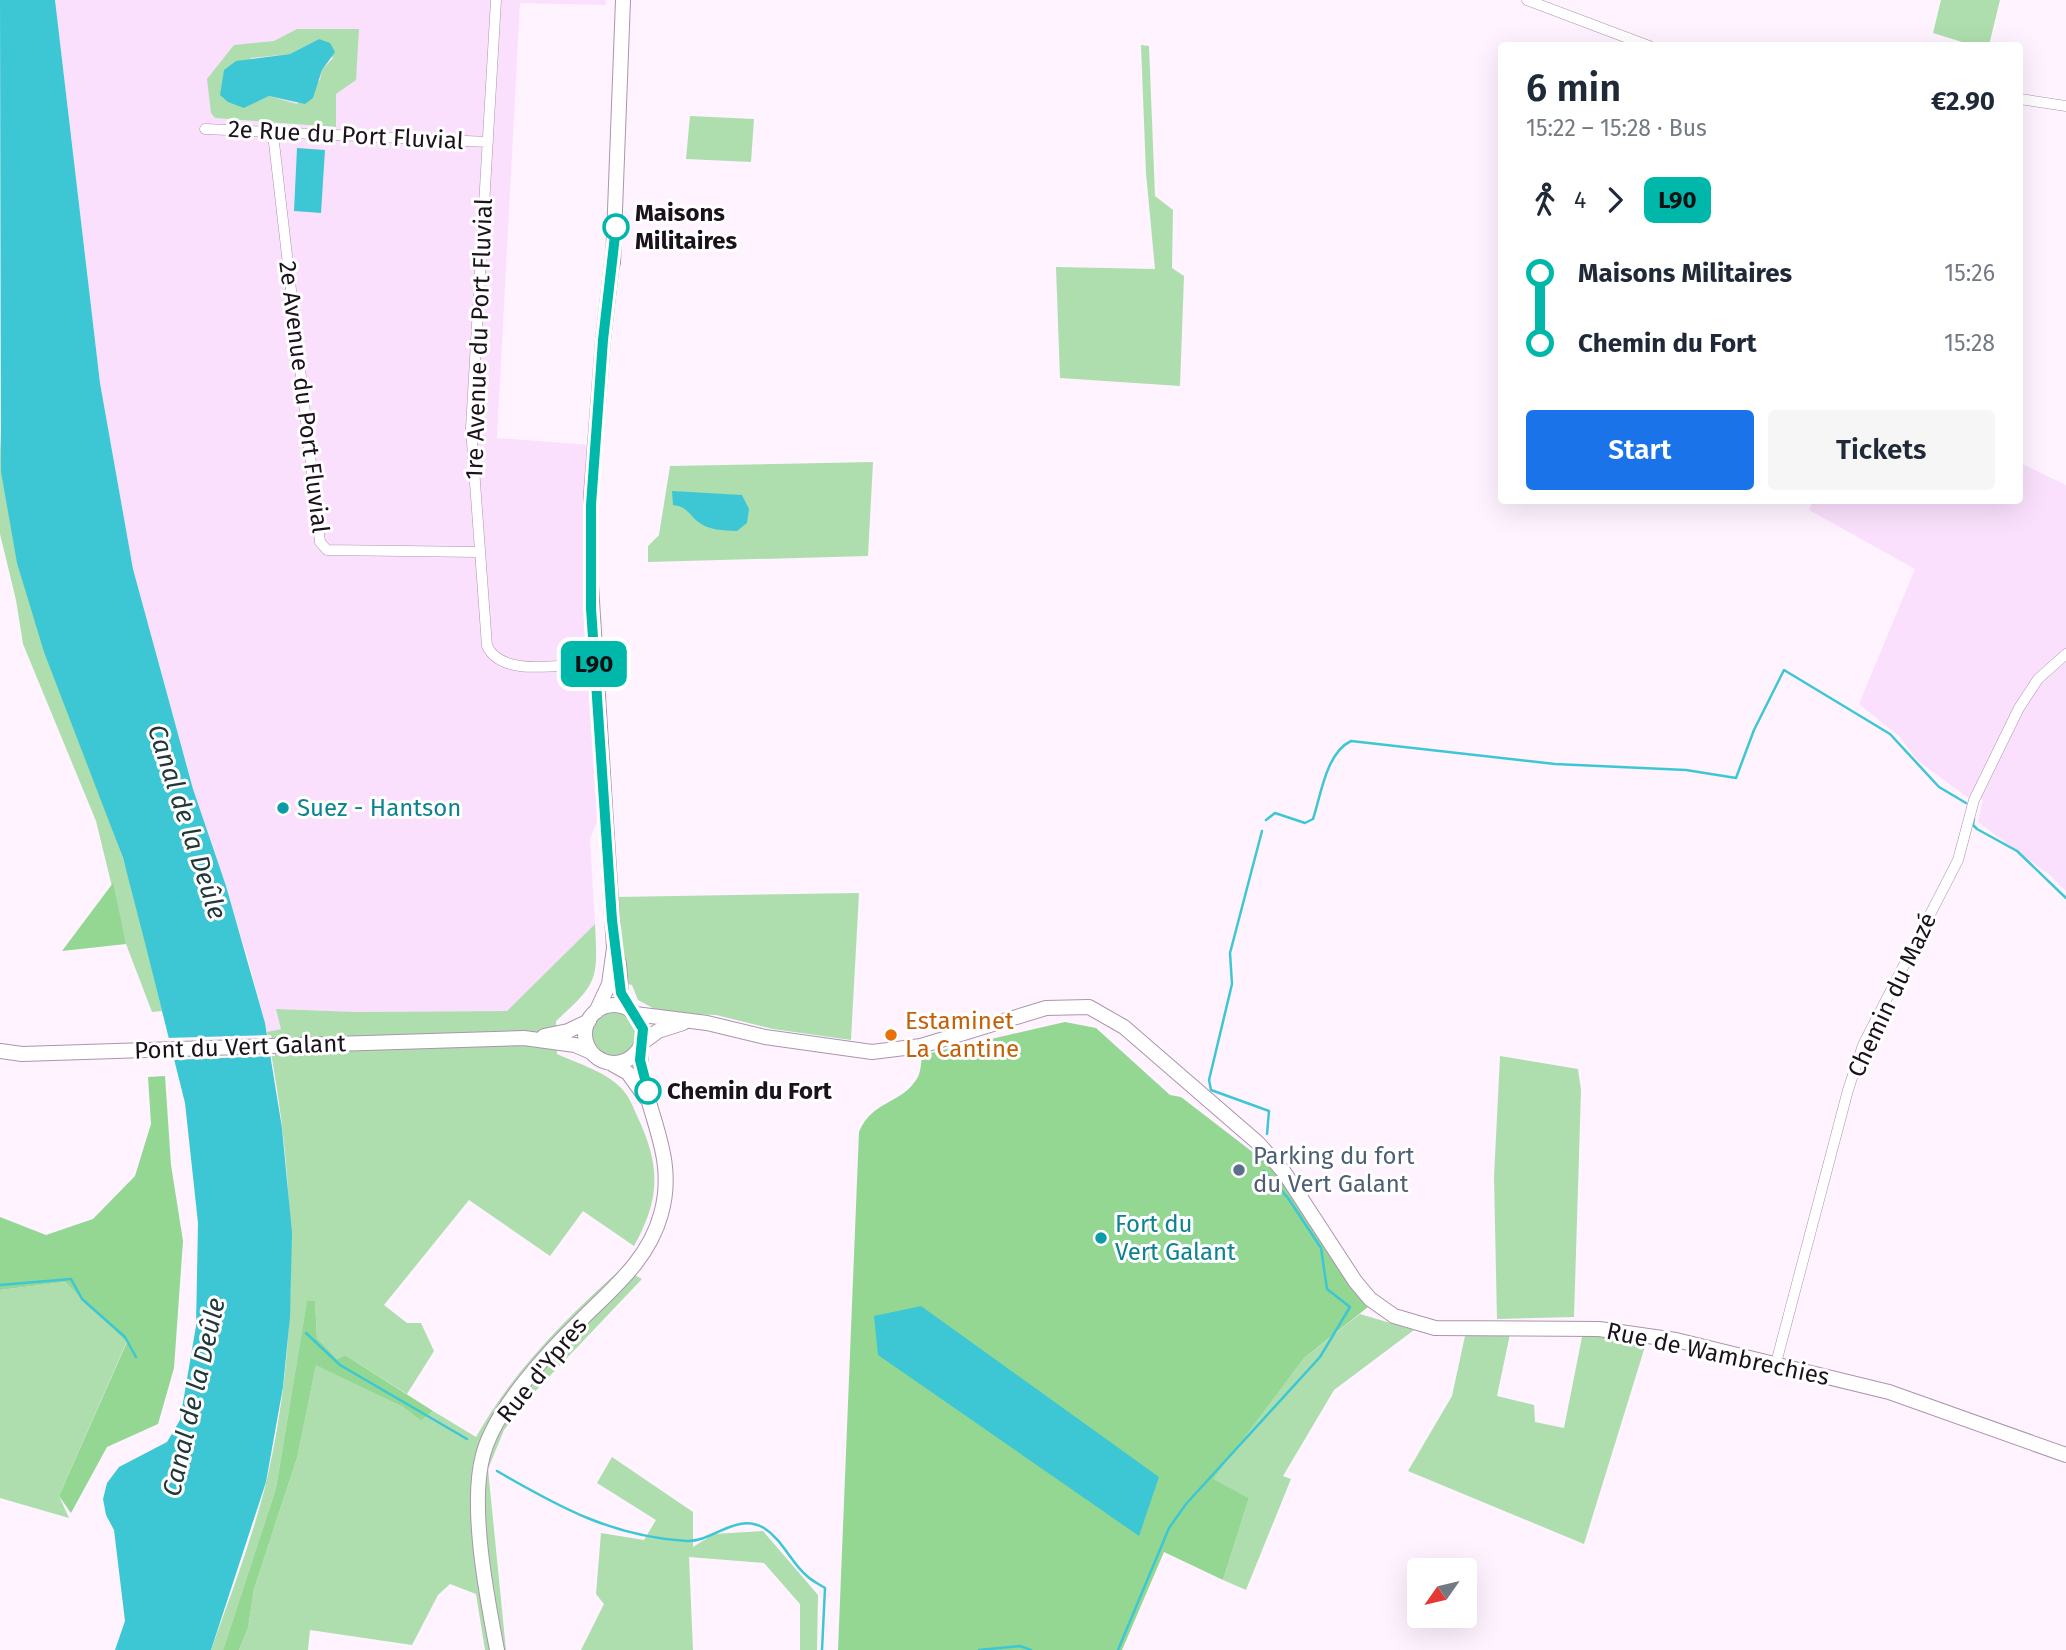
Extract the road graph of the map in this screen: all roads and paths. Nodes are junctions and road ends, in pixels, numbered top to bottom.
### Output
1 (496, 0) edge
2 (620, 0) edge
3 (1527, 0) edge
4 (1638, 42) edge
5 (2023, 99) edge
6 (2066, 106) edge
7 (205, 129) dead end
8 (273, 134) junction
9 (488, 142) junction
10 (478, 552) junction
11 (592, 565) junction
12 (2066, 654) edge
13 (594, 664) junction
14 (603, 791) junction
15 (612, 920) junction
16 (632, 1012) junction
17 (592, 1017) junction
18 (698, 1022) junction
19 (524, 1038) junction
20 (641, 1045) junction
21 (0, 1051) edge
22 (591, 1052) junction
23 (22, 1054) junction
24 (0, 1057) edge
25 (610, 1063) junction
26 (653, 1112) junction
27 (1776, 1363) junction
28 (2066, 1455) edge
29 (497, 1650) edge

1 - 9 street, 1re Avenue du Port Fluvial
2 - 11 main road
3 - 4 street
5 - 6 street
7 - 8 street, 2e Rue du Port Fluvial
8 - 9 street, 2e Rue du Port Fluvial
8 - 10 street, 2e Avenue du Port Fluvial
9 - 10 street, 1re Avenue du Port Fluvial
10 - 13 street, 1re Avenue du Port Fluvial
11 - 13 main road
11 - 14 main road
12 - 27 street, Chemin du Mazé
13 - 14 main road
14 - 15 main road
15 - 16 main road
15 - 17 main road
16 - 17 main road
16 - 18 main road, Rue de Wambrechies
16 - 20 main road
17 - 19 main road
17 - 22 main road
18 - 20 main road
18 - 27 main road, Rue de Wambrechies
19 - 22 main road
19 - 23 main road, Pont du Vert Galant
20 - 25 main road
20 - 26 main road, Rue d'Ypres
21 - 23 main road, Pont du Vert Galant
22 - 25 main road
23 - 24 main road
25 - 26 main road, Rue d'Ypres
26 - 29 main road, Rue d'Ypres
27 - 28 main road, Rue de Wambrechies

